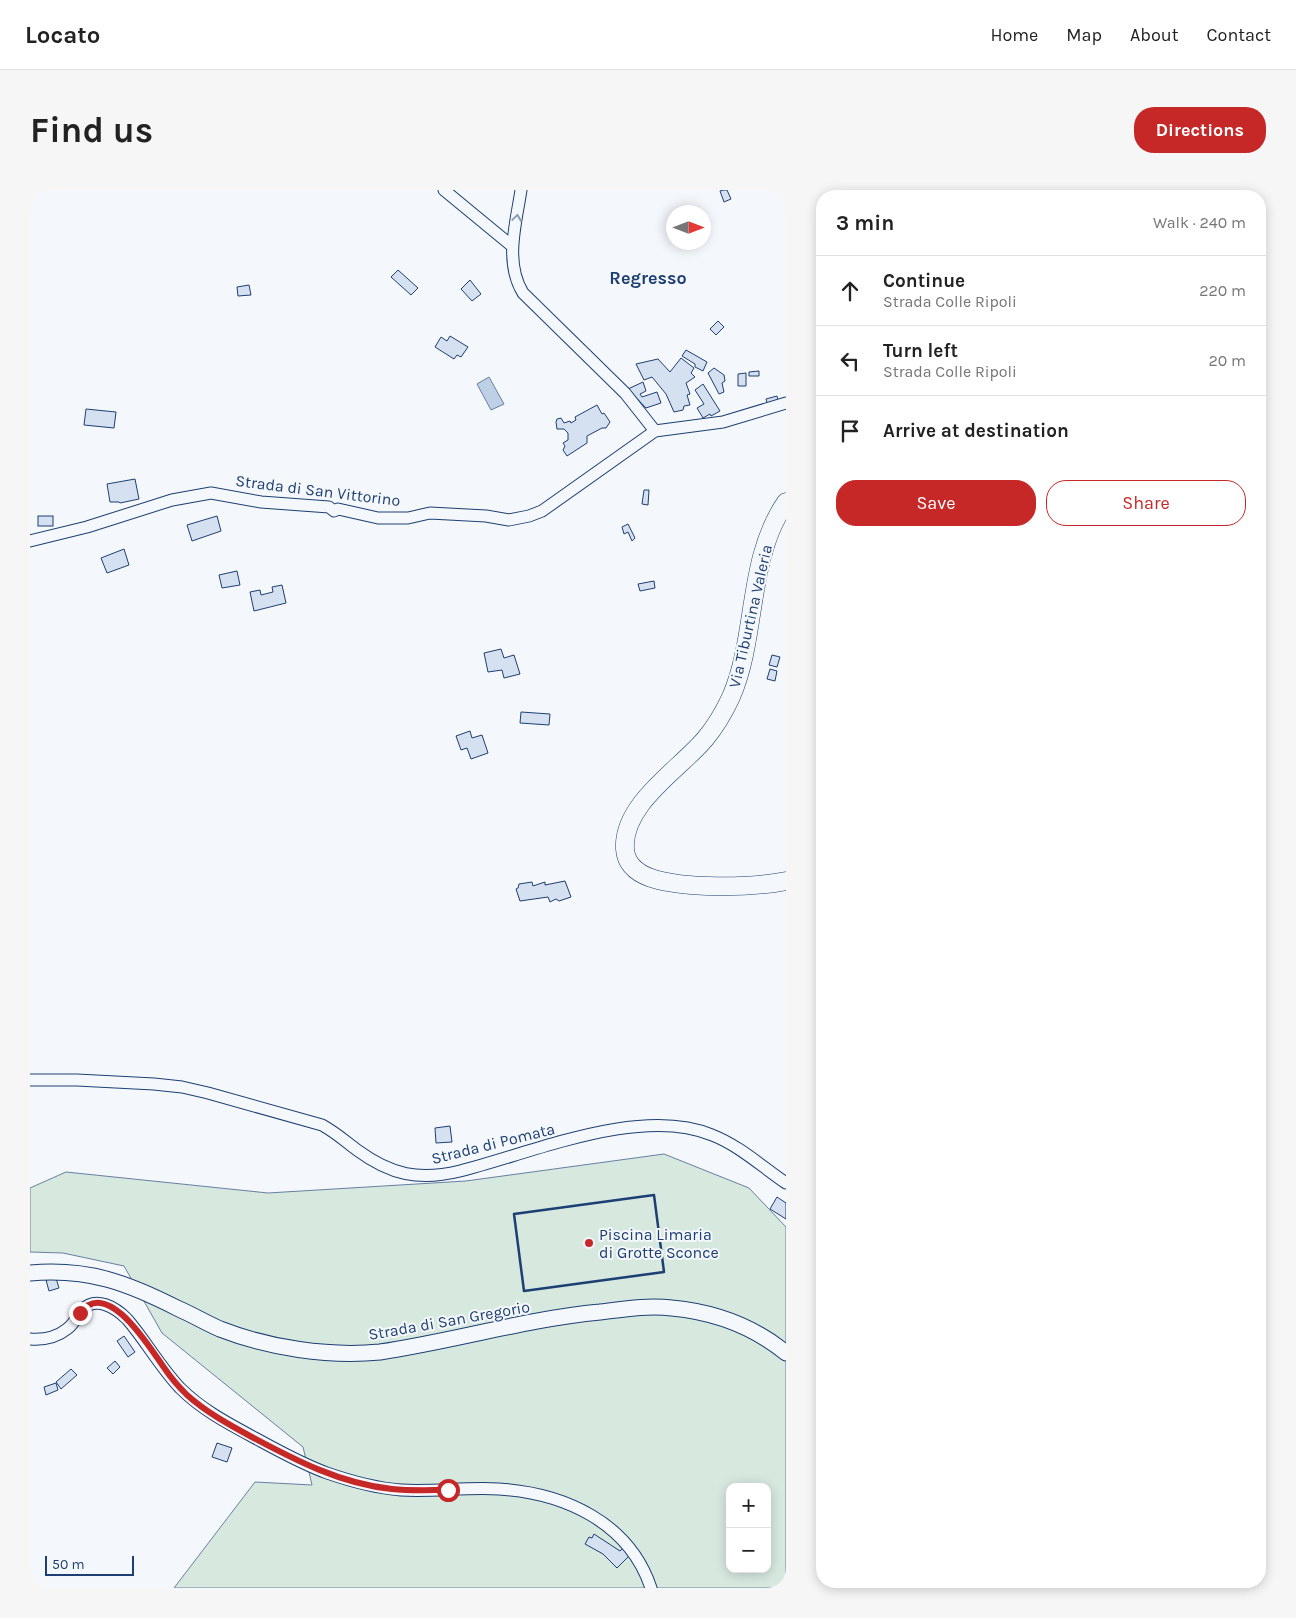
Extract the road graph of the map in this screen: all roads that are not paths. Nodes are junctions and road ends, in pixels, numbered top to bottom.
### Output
1 (444, 190) edge
2 (521, 190) edge
3 (512, 246) junction
4 (786, 403) edge
5 (655, 431) junction
6 (786, 502) edge
7 (30, 541) edge
8 (786, 881) edge
9 (30, 1080) edge
10 (786, 1183) edge
11 (30, 1273) edge
12 (30, 1339) edge
13 (786, 1353) edge
14 (651, 1588) edge

1 - 3 street
3 -> 2 street
3 - 5 street
4 - 5 street, Strada di San Vittorino
5 - 7 street, Strada di San Vittorino
6 - 8 main road, Via Tiburtina Valeria
9 - 10 street, Strada di Pomata
11 - 13 street, Strada di San Gregorio
12 - 14 street

